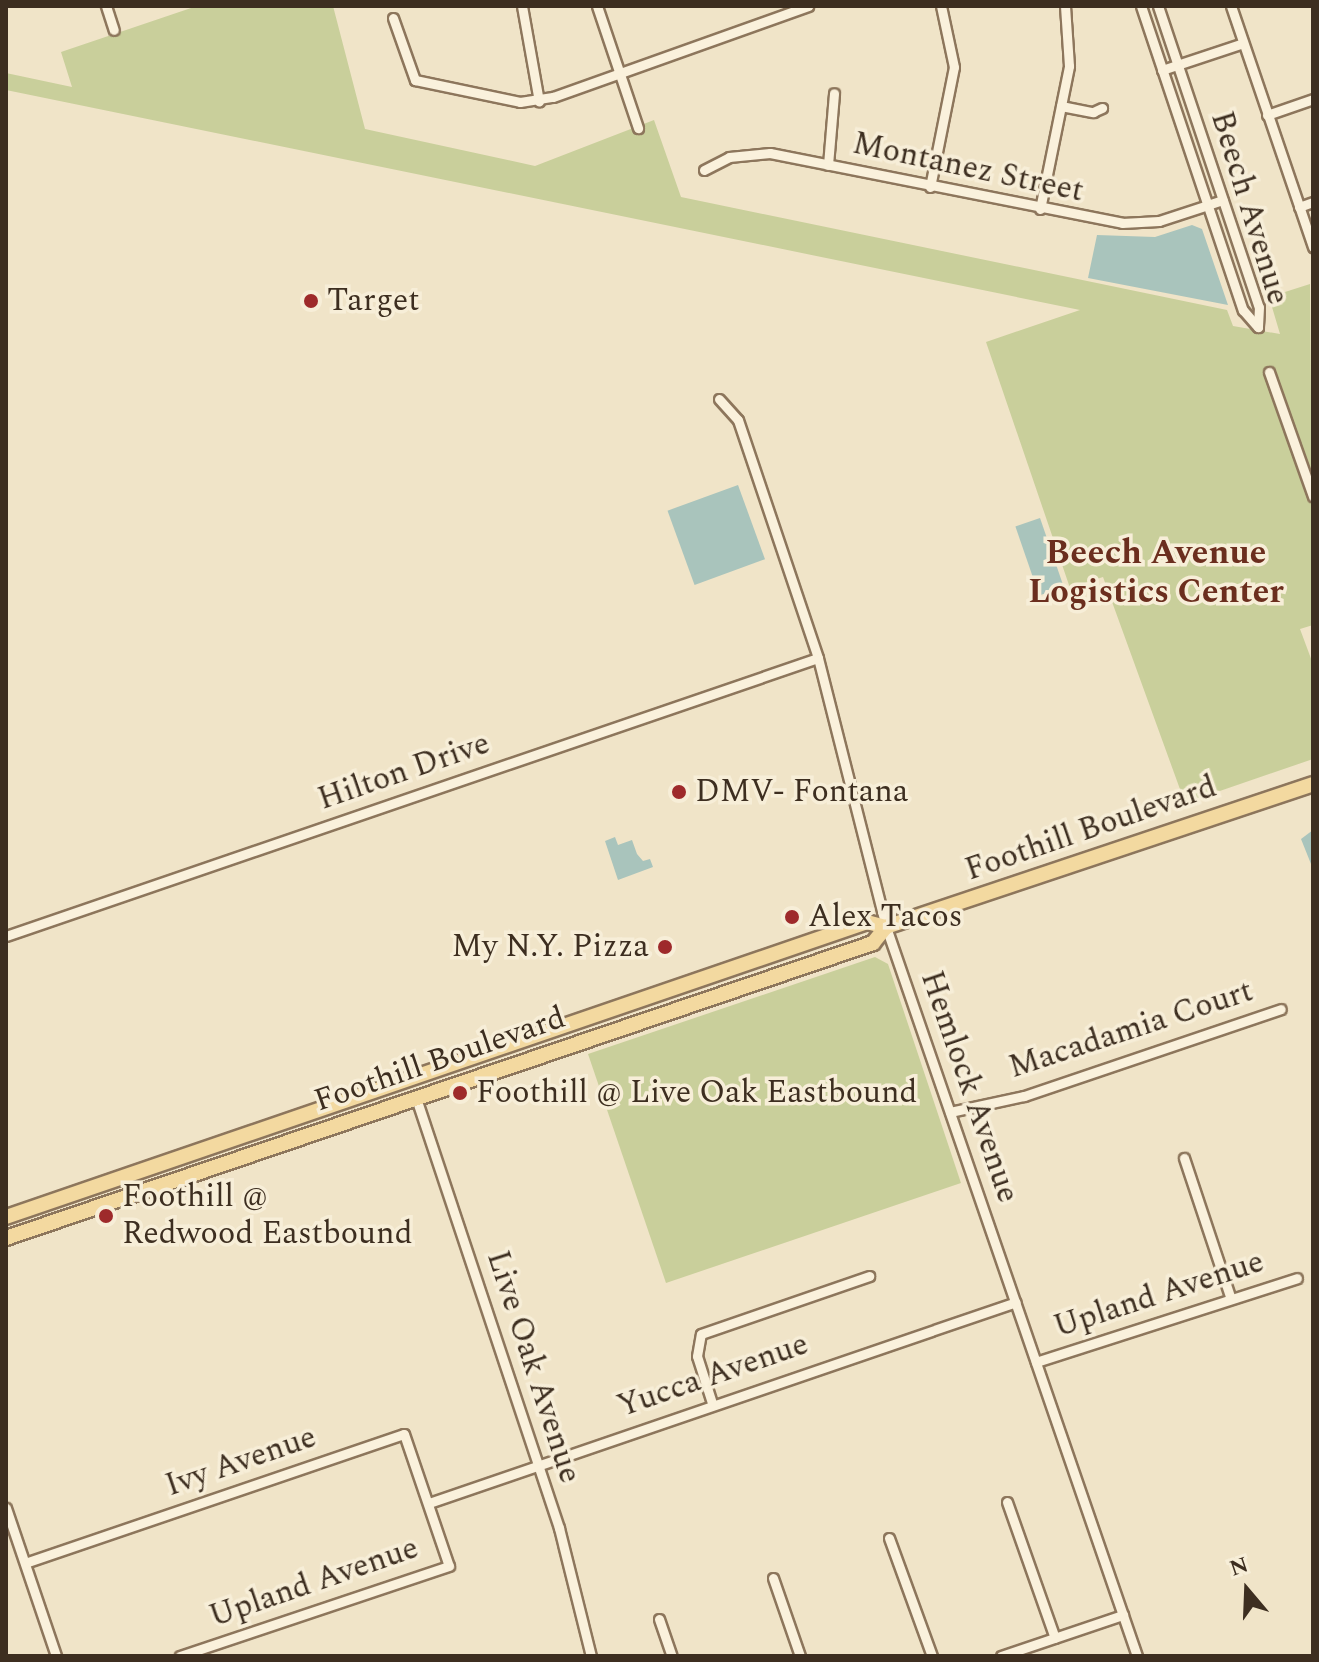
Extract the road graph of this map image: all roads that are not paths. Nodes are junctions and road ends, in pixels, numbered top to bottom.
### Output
1 (106, 6) edge
2 (522, 6) edge
3 (597, 6) edge
4 (808, 6) edge
5 (941, 6) edge
6 (1065, 6) edge
7 (1141, 6) edge
8 (1158, 6) edge
9 (1231, 6) edge
10 (393, 18) dead end
11 (114, 30) dead end
12 (1243, 43) junction
13 (1177, 65) junction
14 (1162, 70) junction
15 (620, 74) junction
16 (834, 93) dead end
17 (1313, 99) edge
18 (539, 101) junction
19 (1061, 106) junction
20 (1102, 108) dead end
21 (1267, 115) junction
22 (638, 128) dead end
23 (828, 165) junction
24 (704, 170) dead end
25 (930, 187) junction
26 (1223, 200) junction
27 (1313, 202) edge
28 (1208, 206) junction
29 (1299, 207) junction
30 (1040, 209) junction
31 (1313, 247) edge
32 (1269, 372) dead end
33 (719, 399) dead end
34 (1313, 496) edge
35 (818, 658) junction
36 (1313, 784) edge
37 (886, 927) junction
38 (6, 936) edge
39 (1281, 1009) dead end
40 (416, 1098) junction
41 (950, 1112) junction
42 (1184, 1158) dead end
43 (6, 1217) edge
44 (6, 1238) edge
45 (869, 1276) dead end
46 (1297, 1278) dead end
47 (1230, 1296) junction
48 (1016, 1302) junction
49 (1036, 1362) junction
50 (712, 1403) junction
51 (537, 1464) junction
52 (1007, 1502) dead end
53 (429, 1503) junction
54 (6, 1508) edge
55 (889, 1538) dead end
56 (25, 1563) junction
57 (773, 1578) dead end
58 (1123, 1615) junction
59 (659, 1619) dead end
60 (1055, 1638) junction
61 (56, 1656) edge
62 (180, 1656) edge
63 (591, 1656) edge
64 (672, 1656) edge
65 (800, 1656) edge
66 (932, 1656) edge
67 (1001, 1656) edge
68 (1137, 1656) edge

1 - 11 street
2 - 18 street
3 - 15 street
4 - 15 street
5 - 25 street
6 - 19 street
7 - 14 street, Beech Avenue
8 - 13 street, Beech Avenue
9 - 12 street
10 - 18 street
12 - 13 street
12 - 21 street
13 - 14 street
13 - 26 street, Beech Avenue
14 - 28 street, Beech Avenue
15 - 18 street
15 - 22 street
16 - 23 street
17 - 21 street
19 - 20 street
19 - 30 street
21 - 29 street
23 - 24 street, Montanez Street
23 - 25 street, Montanez Street
25 - 30 street, Montanez Street
26 - 28 street, Montanez Street
26 - 28 street, Beech Avenue
27 - 29 street
28 - 30 street, Montanez Street
29 - 31 street
32 - 34 street
33 - 35 street, Hemlock Avenue
35 - 37 street, Hemlock Avenue
35 - 38 street, Hilton Drive
36 - 37 main road, Foothill Boulevard
37 - 40 main road, Foothill Boulevard
37 - 41 street, Hemlock Avenue
37 - 43 main road, Foothill Boulevard
39 - 41 street, Macadamia Court
40 - 44 main road, Foothill Boulevard
40 - 51 street, Live Oak Avenue
41 - 48 street, Hemlock Avenue
42 - 47 street
45 - 50 street
46 - 47 street, Upland Avenue
47 - 49 street, Upland Avenue
48 - 49 street, Hemlock Avenue
48 - 50 street, Yucca Avenue
49 - 58 street, Hemlock Avenue
50 - 51 street, Yucca Avenue
51 - 53 street, Yucca Avenue
51 - 63 street, Live Oak Avenue
52 - 60 street
53 - 56 street, Ivy Avenue
53 - 62 street, Upland Avenue
54 - 56 street
55 - 66 street
56 - 61 street
57 - 65 street
58 - 60 street
58 - 68 street, Hemlock Avenue
59 - 64 street
60 - 67 street

